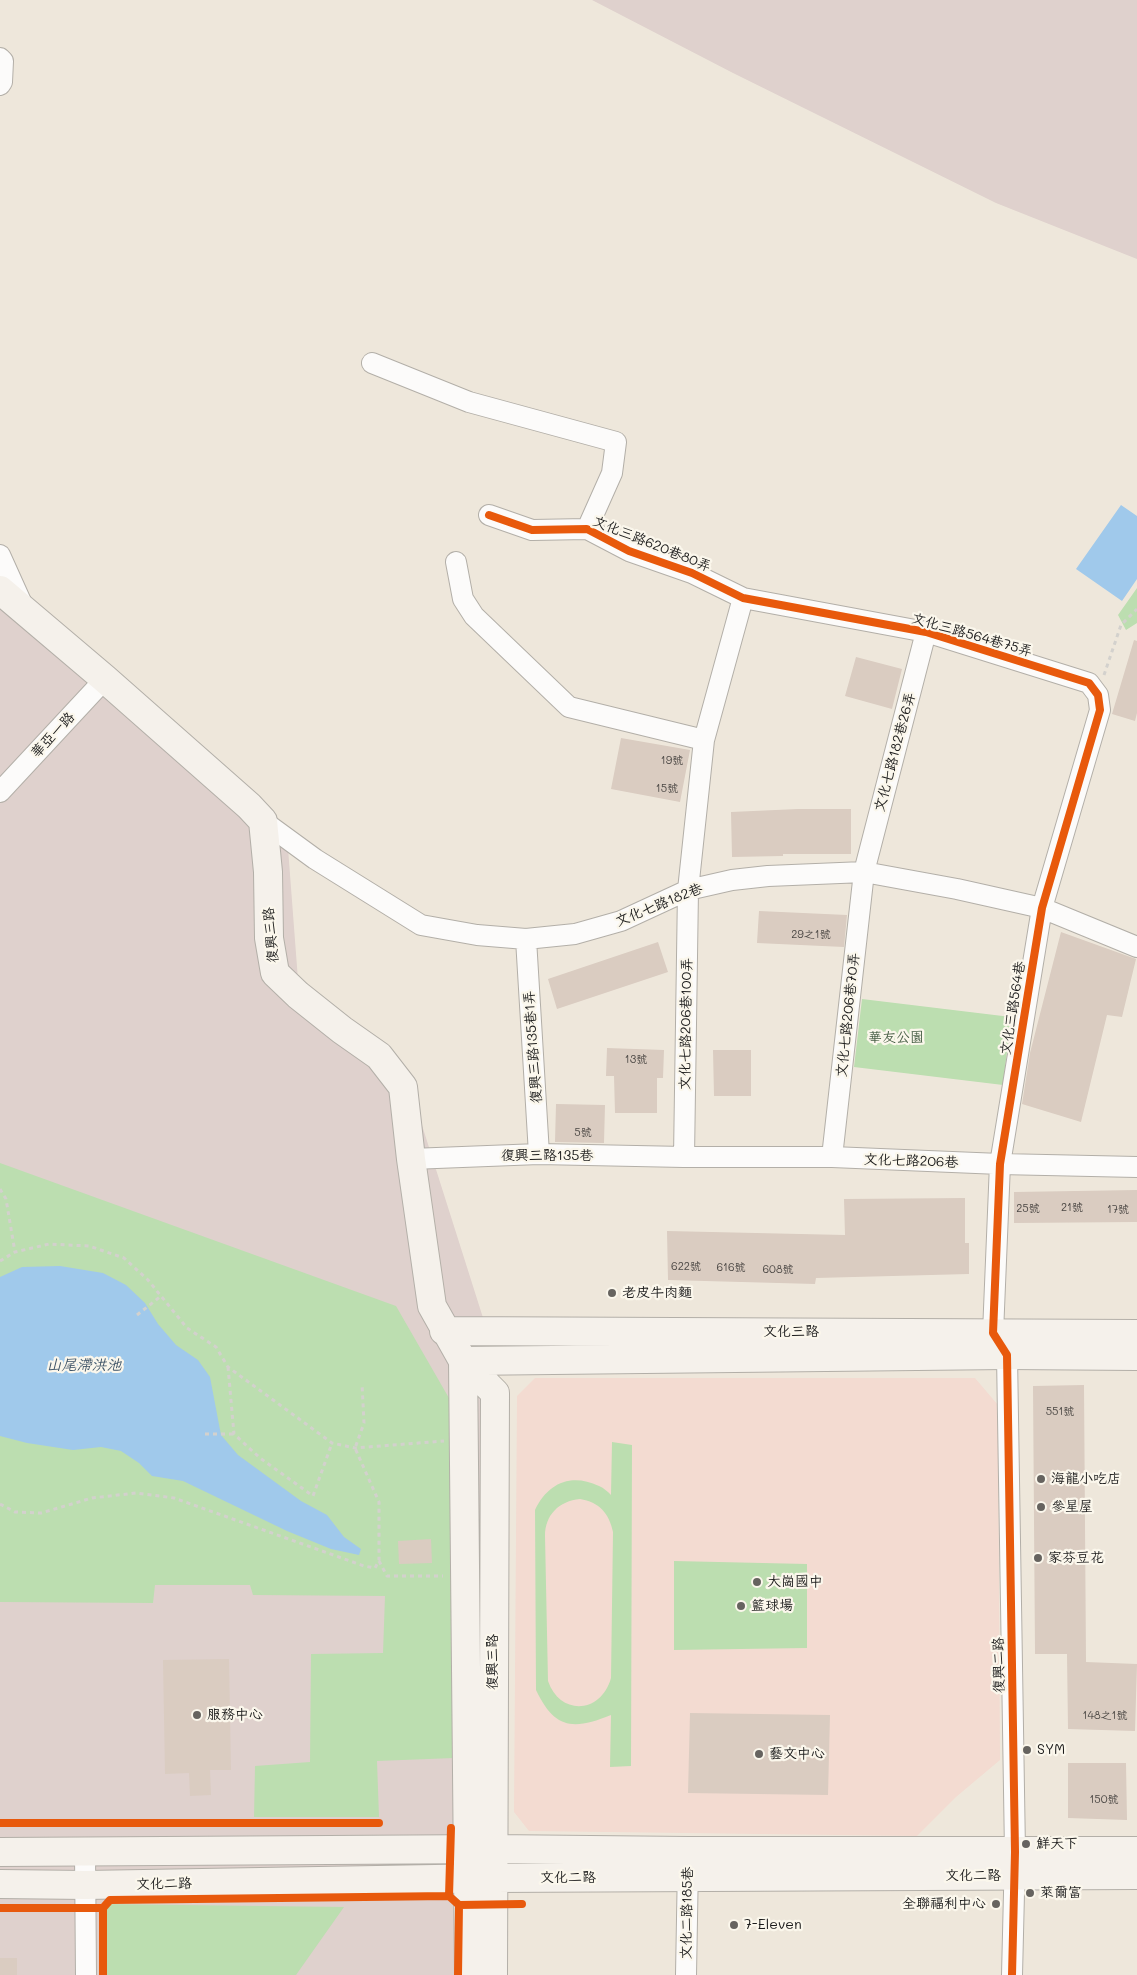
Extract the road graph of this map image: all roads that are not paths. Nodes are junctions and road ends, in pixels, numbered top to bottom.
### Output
1 (0, 58) edge
2 (0, 85) edge
3 (372, 363) dead end
4 (490, 515) dead end
5 (587, 529) junction
6 (0, 555) edge
7 (456, 562) dead end
8 (0, 590) edge
9 (744, 598) junction
10 (25, 610) junction
11 (926, 632) junction
12 (105, 679) junction
13 (1098, 695) joint
14 (704, 740) junction
15 (0, 792) edge
16 (263, 821) junction
17 (864, 872) junction
18 (688, 890) junction
19 (1042, 908) junction
20 (526, 939) junction
21 (1137, 947) edge
22 (539, 1154) junction
23 (684, 1157) junction
24 (832, 1157) junction
25 (411, 1159) junction
26 (1000, 1164) junction
27 (1137, 1167) edge
28 (444, 1330) junction
29 (1137, 1334) edge
30 (1000, 1344) junction
31 (1137, 1356) edge
32 (463, 1361) junction
33 (480, 1849) junction
34 (688, 1851) junction
35 (1137, 1851) edge
36 (0, 1852) edge
37 (85, 1853) junction
38 (1015, 1864) junction
39 (1137, 1875) edge
40 (687, 1878) junction
41 (481, 1879) junction
42 (0, 1884) edge
43 (86, 1885) junction
44 (86, 1975) edge
45 (469, 1975) edge
46 (493, 1975) edge
47 (686, 1975) edge
48 (1012, 1975) edge

1 - 2 street
3 - 5 street, 文化三路620巷80弄
4 - 5 street, 文化三路620巷80弄
5 - 9 street, 文化三路620巷80弄
6 - 10 street
7 - 14 street
8 - 10 street
9 - 11 street, 文化三路564巷75弄
9 - 14 street
10 - 12 street
11 - 13 street, 文化三路564巷75弄
11 - 17 street, 文化七路182巷26弄
12 - 15 street, 華亞一路
12 - 16 street
13 - 19 street, 文化三路564巷
14 - 18 street, 文化七路206巷100弄
16 - 20 street, 文化七路182巷
16 - 25 street, 復興三路
17 - 18 street, 文化七路182巷
17 - 19 street, 文化七路182巷
17 - 24 street, 文化七路206巷70弄
18 - 20 street, 文化七路182巷
18 - 23 street, 文化七路206巷100弄
19 - 21 street, 文化七路182巷
19 - 26 street, 文化三路564巷
20 - 22 street, 復興三路135巷1弄
22 - 23 street, 復興三路135巷
22 - 25 street, 復興三路135巷
23 - 24 street, 文化七路206巷
24 - 26 street, 文化七路206巷
25 - 28 street, 復興三路
26 - 27 street, 文化七路206巷
26 - 30 street, 文化三路564巷
28 - 30 street, 文化三路
28 - 32 street, 復興三路
29 - 30 street, 文化三路
30 - 31 street, 文化三路
30 - 32 street, 文化三路
30 - 38 street, 復興二路
32 - 33 street, 復興三路
32 - 33 street, 復興三路
33 - 34 street, 文化二路
33 - 37 street, 文化二路
33 - 41 street, 復興三路
34 - 38 street, 文化二路
34 - 40 street, 文化二路185巷
35 - 38 street, 文化二路
36 - 37 street, 文化二路
37 - 43 street
38 - 39 street, 文化二路
38 - 40 street, 文化二路
38 - 48 street, 復興二路
40 - 41 street, 文化二路
40 - 47 street, 文化二路185巷
41 - 43 street, 文化二路
41 - 45 street, 復興三路
41 - 46 street, 復興三路
42 - 43 street, 文化二路
43 - 44 street

